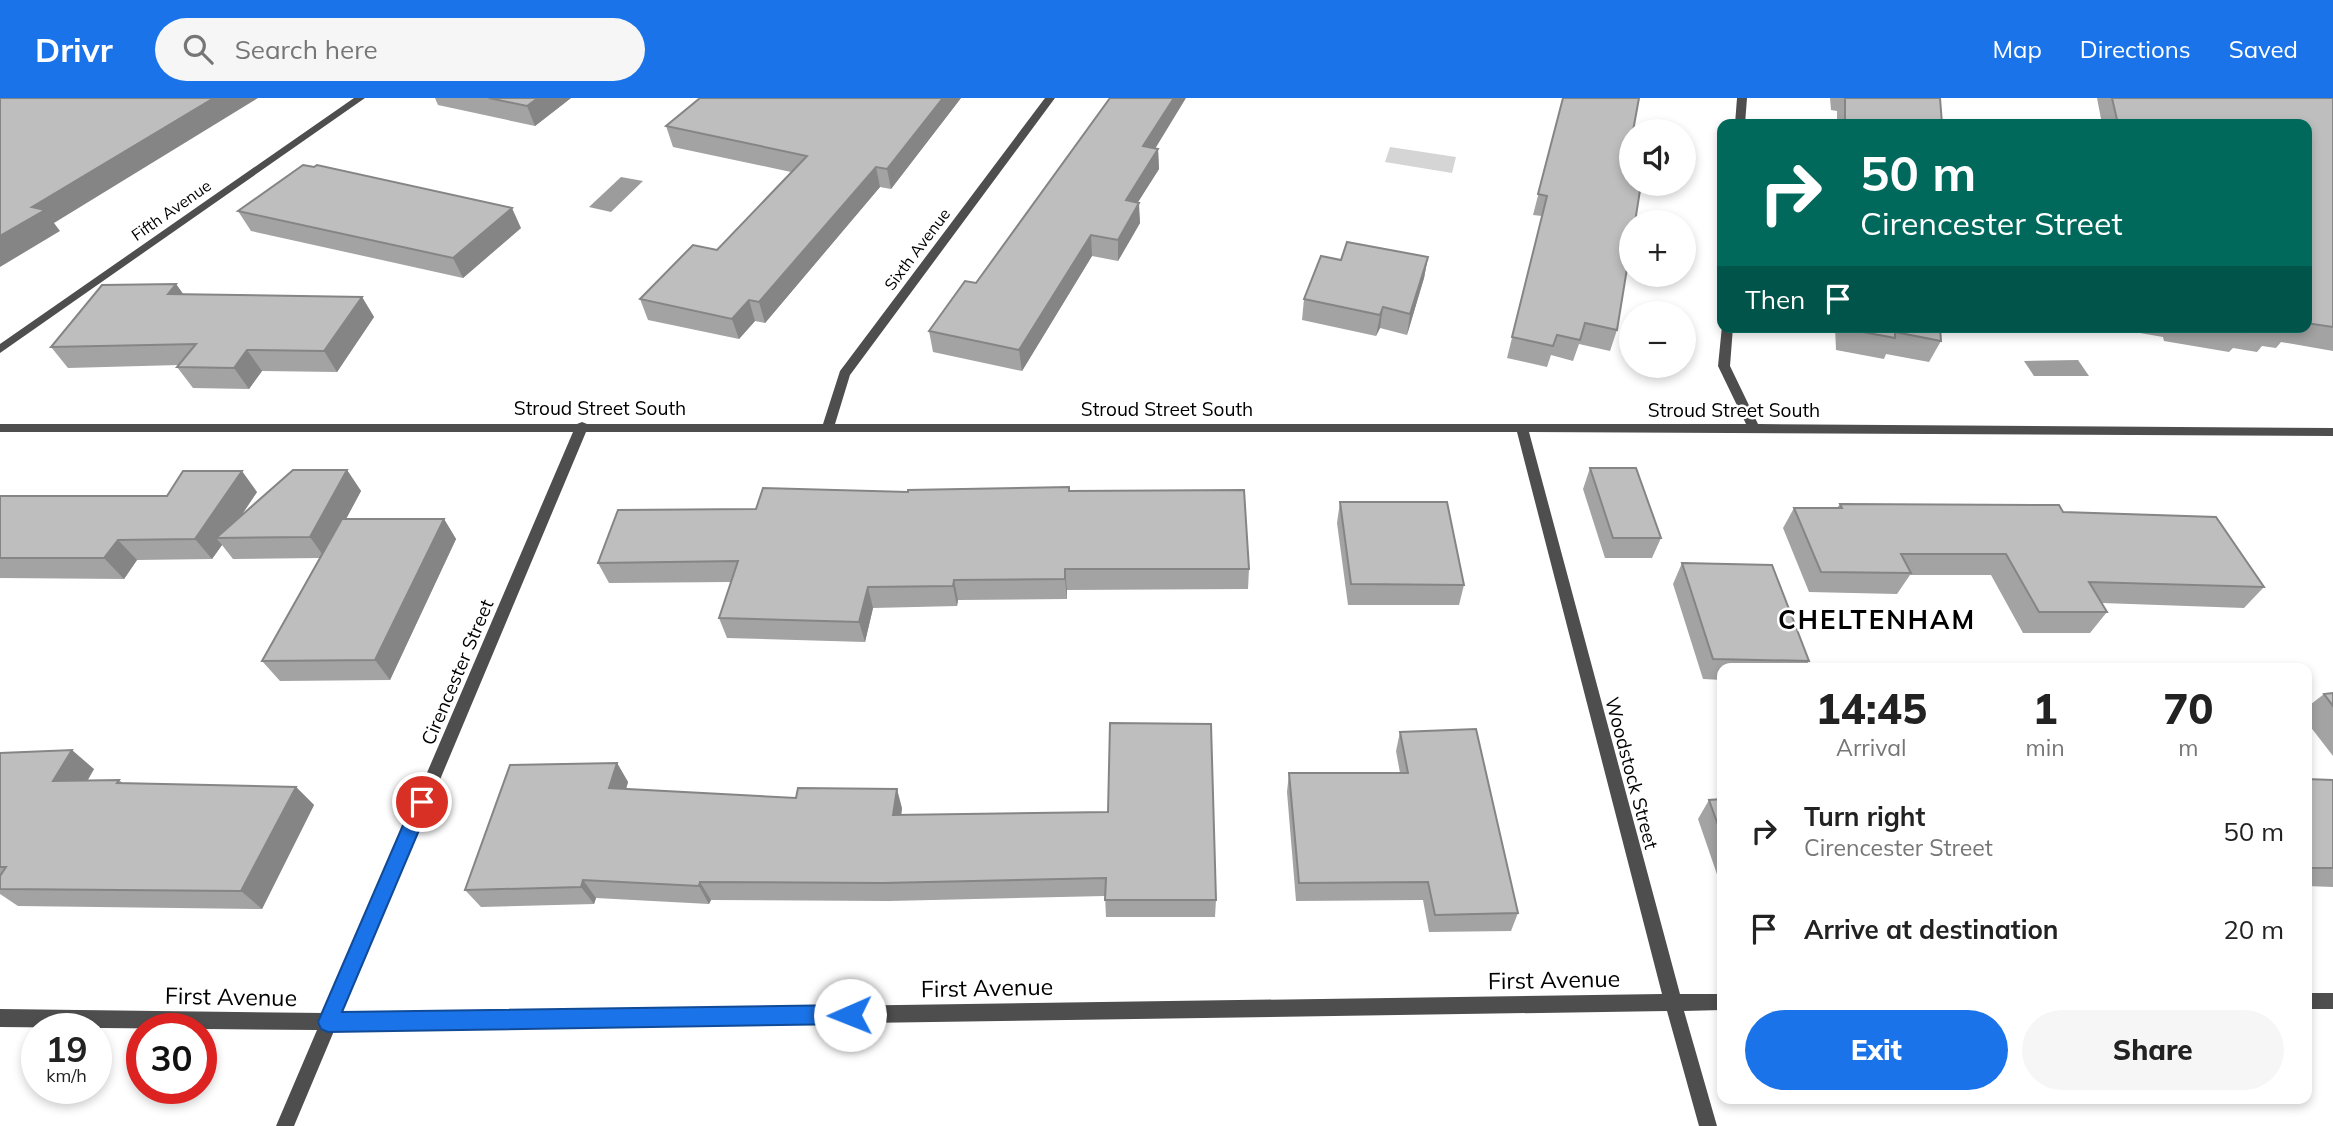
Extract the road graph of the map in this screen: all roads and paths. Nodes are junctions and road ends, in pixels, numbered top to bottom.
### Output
1 (360, 98) edge
2 (1050, 98) edge
3 (1742, 98) edge
4 (1740, 119) edge
5 (1727, 333) edge
6 (0, 349) edge
7 (582, 426) junction
8 (0, 428) edge
9 (828, 428) junction
10 (1754, 428) junction
11 (1522, 429) junction
12 (2333, 432) edge
13 (2312, 1001) edge
14 (2333, 1001) edge
15 (1674, 1002) junction
16 (1717, 1002) edge
17 (0, 1018) edge
18 (328, 1022) junction
19 (285, 1126) edge
20 (1708, 1126) edge

1 - 6 street, Fifth Avenue
2 - 9 street, Sixth Avenue
3 - 4 street
5 - 10 street
7 - 8 street, Stroud Street South
7 - 9 street, Stroud Street South
7 - 18 street, Cirencester Street
9 - 11 street, Stroud Street South
10 - 11 street, Stroud Street South
10 - 12 street, Stroud Street South
11 - 15 street, Woodstock Street
13 - 14 street
15 - 16 street, First Avenue
15 - 18 street, First Avenue
15 - 20 street, Woodstock Street
17 - 18 street, First Avenue
18 - 19 street, Cirencester Street

